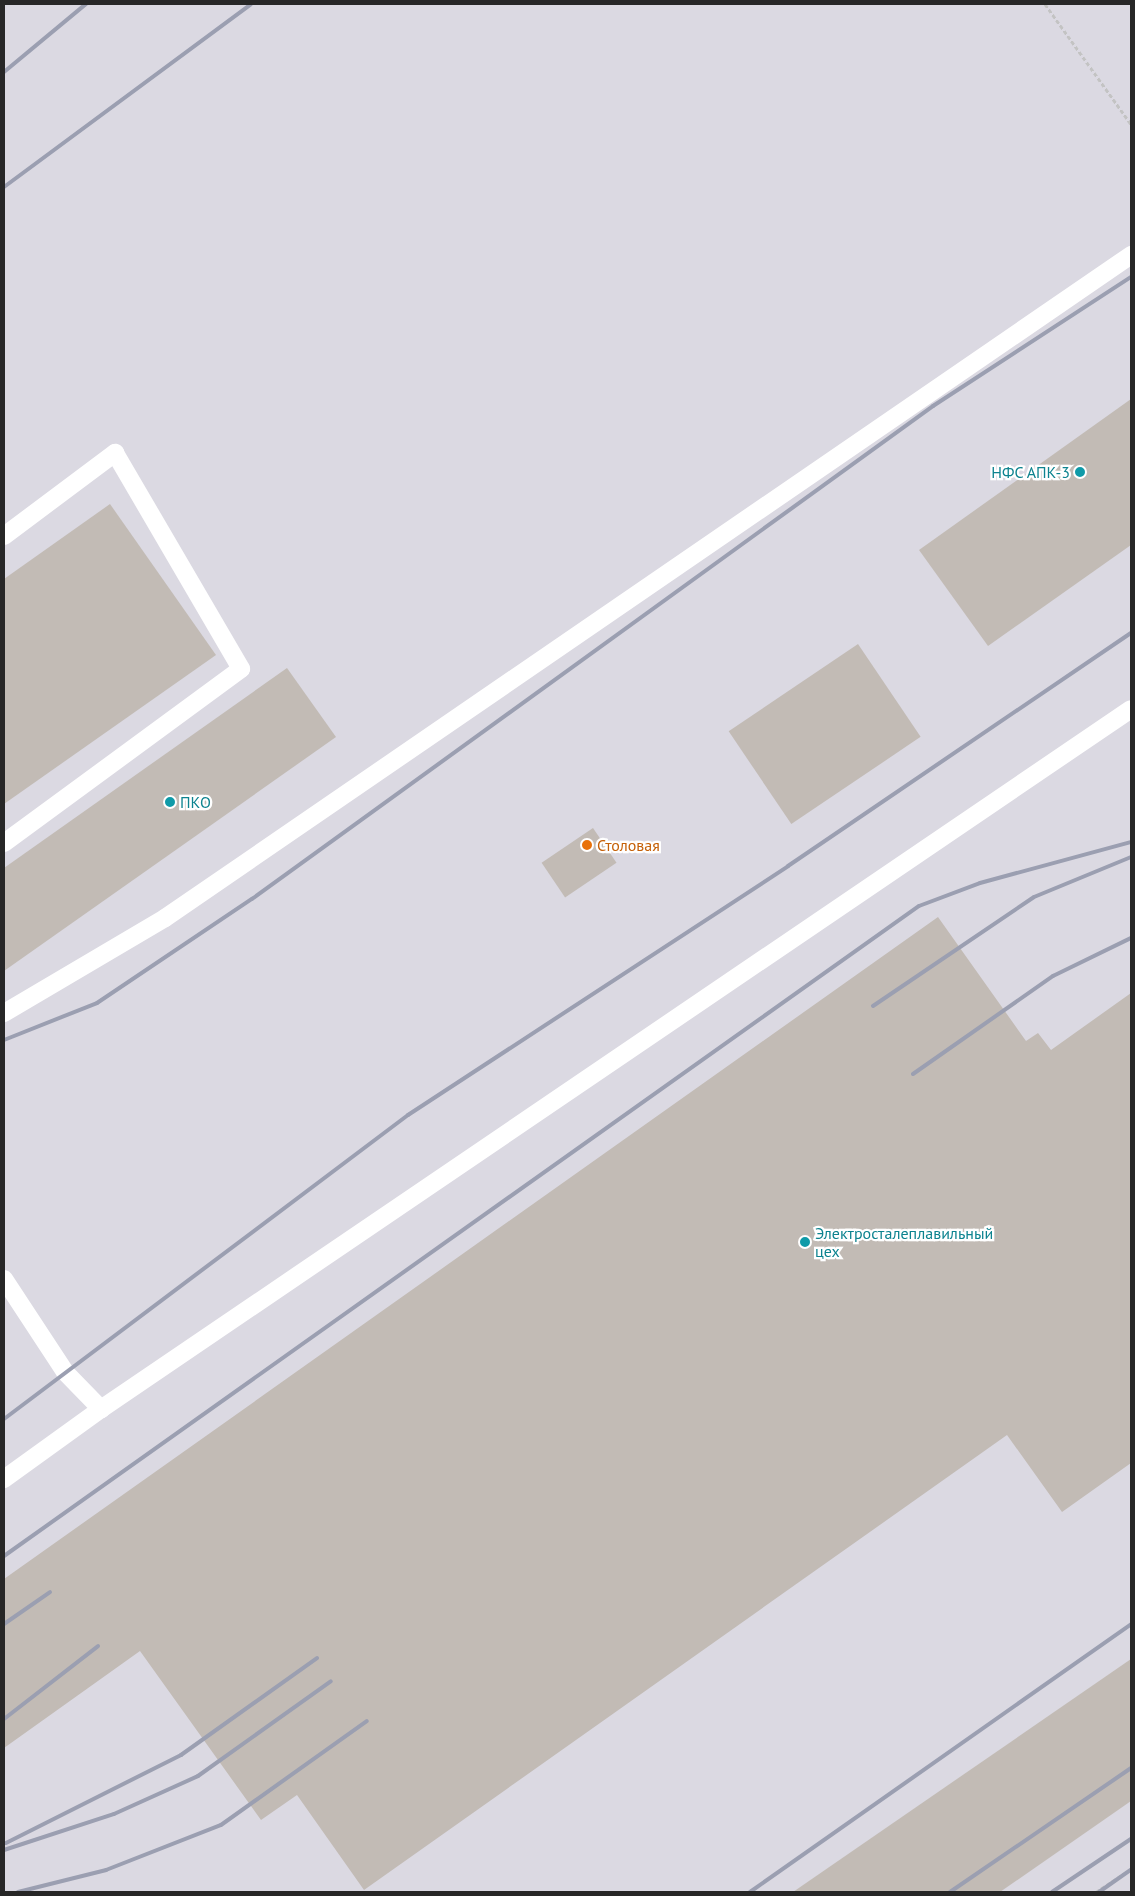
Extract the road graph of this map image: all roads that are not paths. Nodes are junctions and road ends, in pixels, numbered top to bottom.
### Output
1 (1131, 255) edge
2 (4, 536) edge
3 (1131, 709) edge
4 (4, 843) edge
5 (4, 1013) edge
6 (4, 1279) edge
7 (101, 1409) junction
8 (4, 1479) edge

1 - 5 lane
2 - 4 lane
3 - 7 lane
6 - 7 lane
7 - 8 lane

